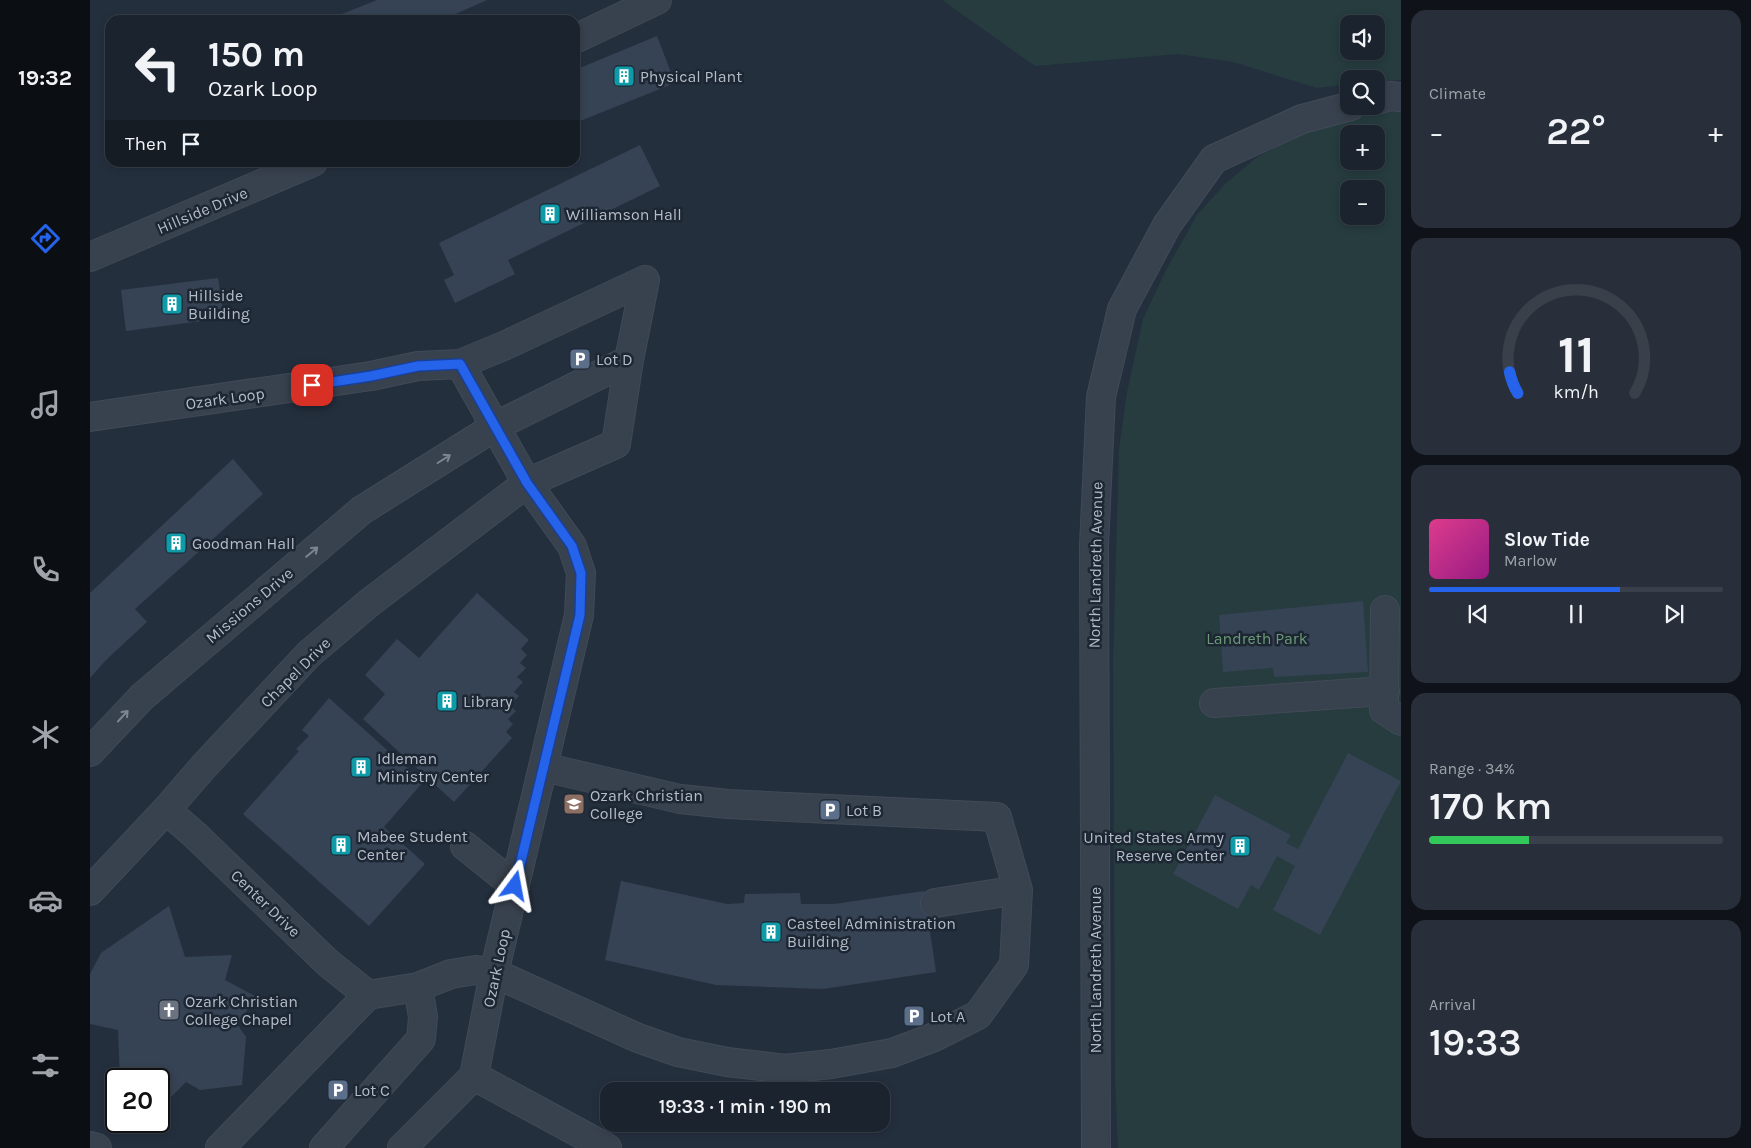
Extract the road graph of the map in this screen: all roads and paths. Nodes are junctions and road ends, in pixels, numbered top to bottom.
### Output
1 (658, 0) edge
2 (580, 37) edge
3 (1385, 97) edge
4 (1401, 97) edge
5 (1340, 109) edge
6 (302, 167) edge
7 (90, 257) edge
8 (629, 360) junction
9 (460, 364) junction
10 (90, 417) edge
11 (496, 426) junction
12 (527, 483) junction
13 (1385, 610) dead end
14 (1385, 691) junction
15 (1214, 703) dead end
16 (1401, 721) edge
17 (90, 752) edge
18 (543, 767) junction
19 (166, 810) junction
20 (465, 846) dead end
21 (515, 886) junction
22 (1018, 890) junction
23 (90, 891) edge
24 (935, 903) dead end
25 (494, 974) junction
26 (418, 987) junction
27 (368, 995) junction
28 (474, 1076) junction
29 (90, 1146) edge
30 (97, 1148) edge
31 (220, 1148) edge
32 (324, 1148) edge
33 (402, 1148) edge
34 (607, 1148) edge
35 (1096, 1148) edge

1 - 2 street
3 - 4 street
5 - 35 street, North Landreth Avenue
6 - 7 street, Hillside Drive
8 - 9 street
8 - 11 street, Missions Drive
8 - 12 street, Chapel Drive
9 - 10 street, Ozark Loop
9 - 11 street, Ozark Loop
11 - 12 street, Ozark Loop
17 -> 11 street, Missions Drive
12 - 18 street, Ozark Loop
12 - 19 street, Chapel Drive
13 - 14 street
14 - 15 street
14 - 16 street
18 - 21 street, Ozark Loop
18 - 22 street
19 - 23 street, Chapel Drive
19 - 27 street, Center Drive
20 - 21 street
21 - 25 street, Ozark Loop
22 - 24 street
22 - 25 street
25 - 26 street
25 - 28 street, Ozark Loop
26 - 27 street
26 - 32 street
27 - 31 street
28 - 33 street
28 - 34 street
29 - 30 street

